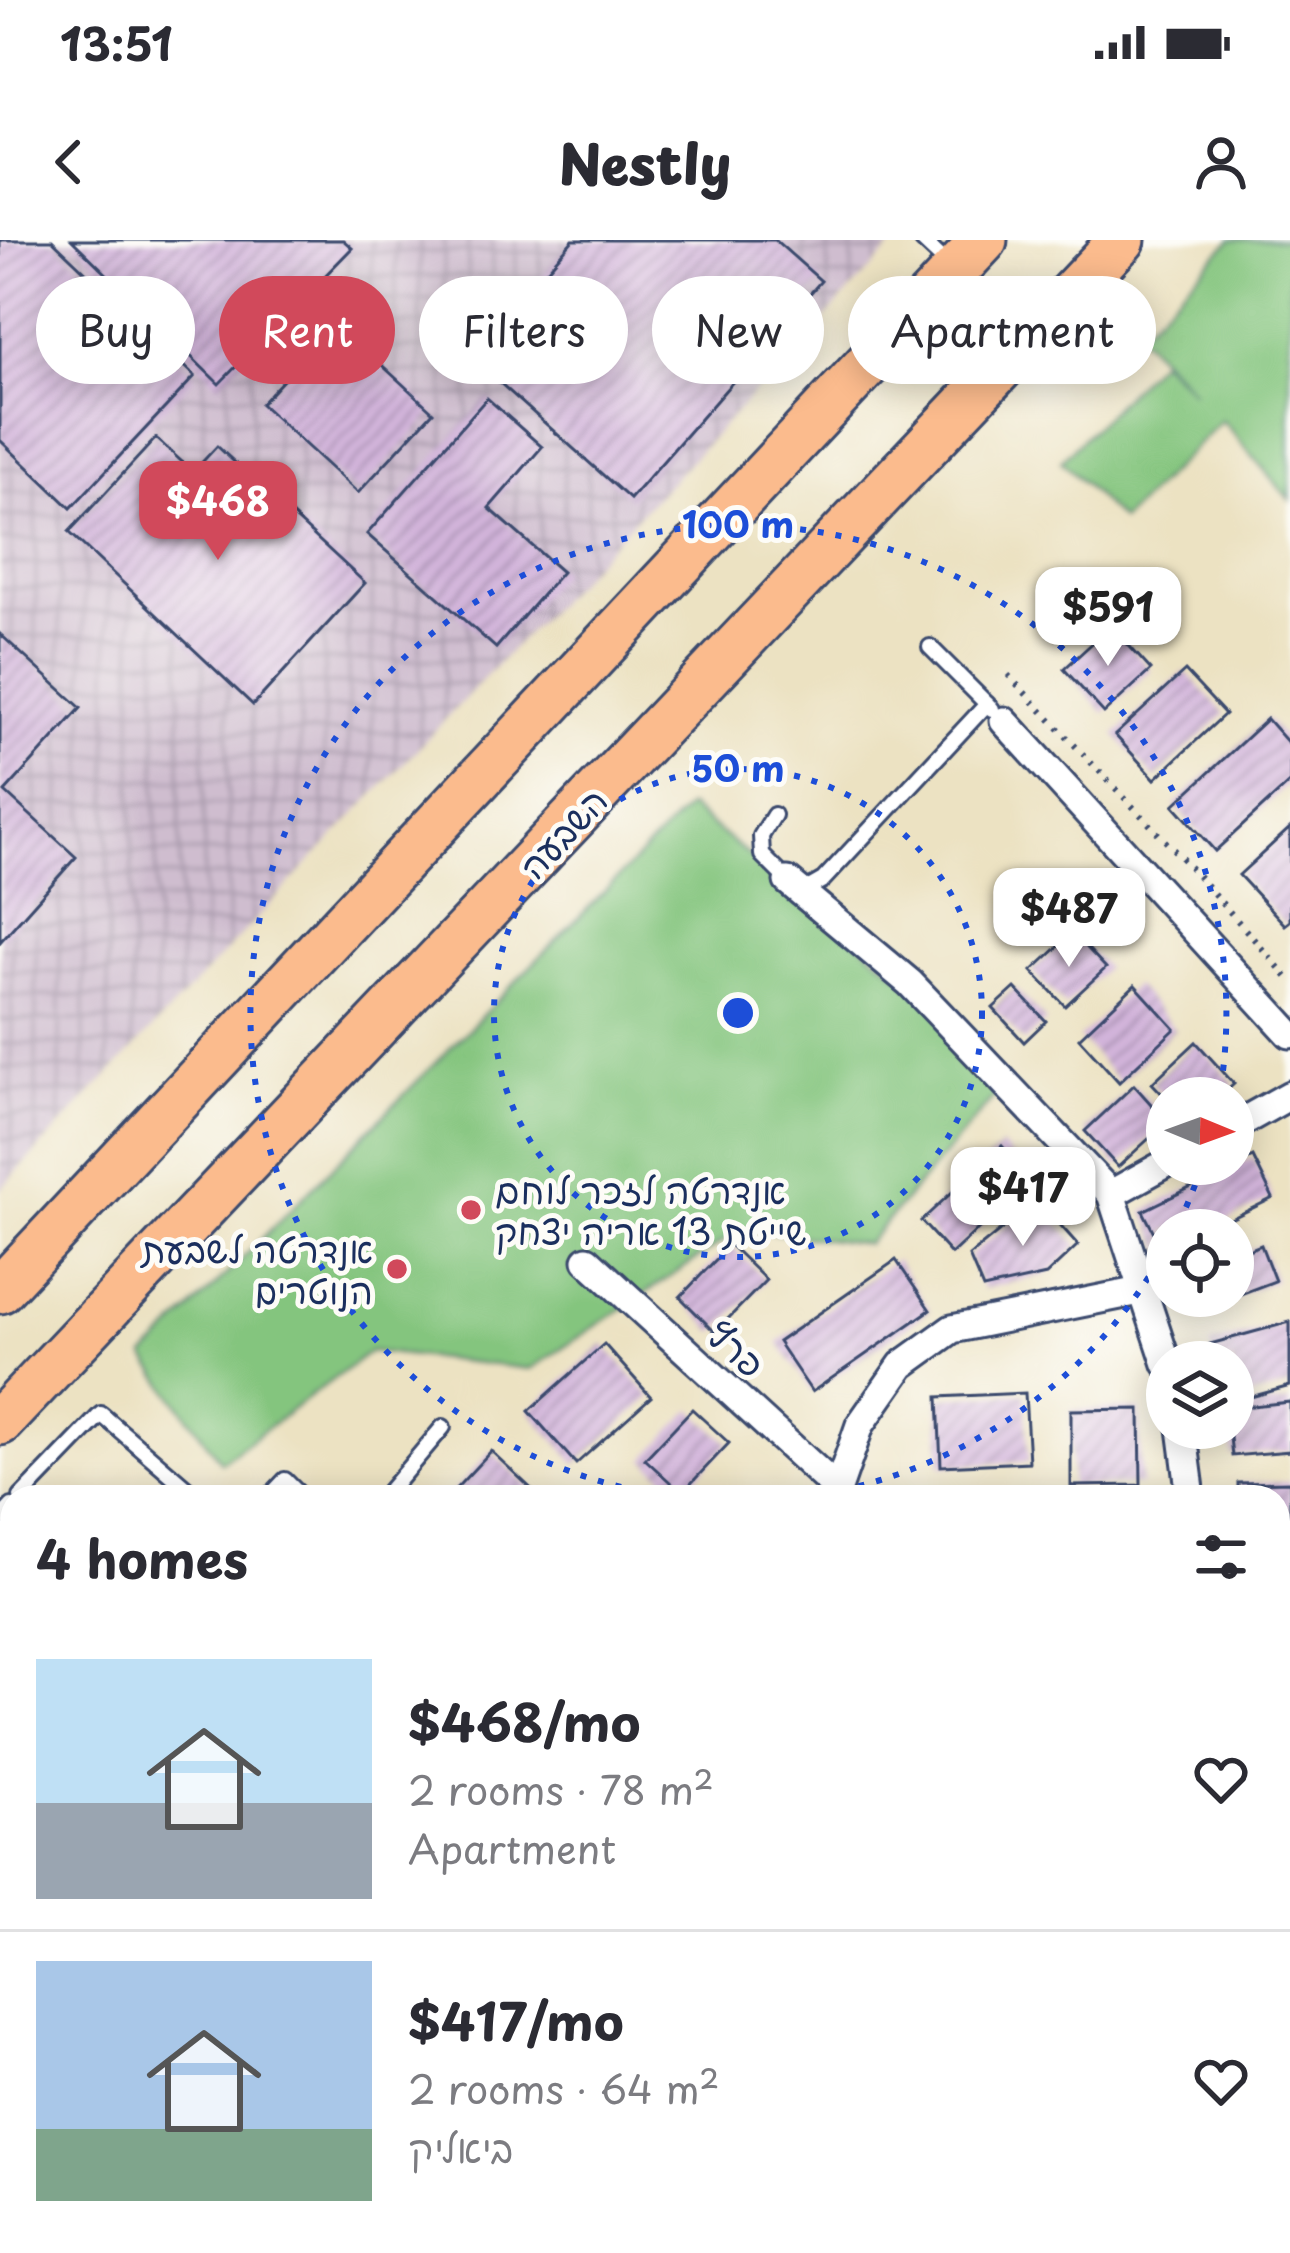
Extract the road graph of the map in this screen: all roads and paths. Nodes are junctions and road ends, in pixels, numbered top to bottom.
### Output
1 (1122, 240) edge
2 (954, 250) edge
3 (930, 647) dead end
4 (1008, 675) dead end
5 (995, 712) junction
6 (774, 815) dead end
7 (788, 881) junction
8 (1290, 980) edge
9 (1290, 1034) edge
10 (1290, 1095) edge
11 (1254, 1115) edge
12 (1146, 1175) edge
13 (1111, 1194) junction
14 (587, 1260) dead end
15 (0, 1290) edge
16 (1140, 1291) junction
17 (1158, 1341) edge
18 (0, 1422) edge
19 (443, 1426) dead end
20 (1185, 1449) edge
21 (33, 1485) edge
22 (183, 1485) edge
23 (394, 1485) edge
24 (827, 1485) edge
25 (839, 1485) edge
26 (1189, 1485) edge

1 - 18 highway, השבעה
2 - 15 highway
3 - 5 lane
4 - 8 path
5 - 7 lane
5 - 9 street
6 - 7 lane
7 - 13 street
10 - 11 street
12 - 13 street
13 - 16 street
14 - 24 street, פרץ
16 - 17 street
16 - 25 street
19 - 23 lane
20 - 26 street
21 - 22 lane

